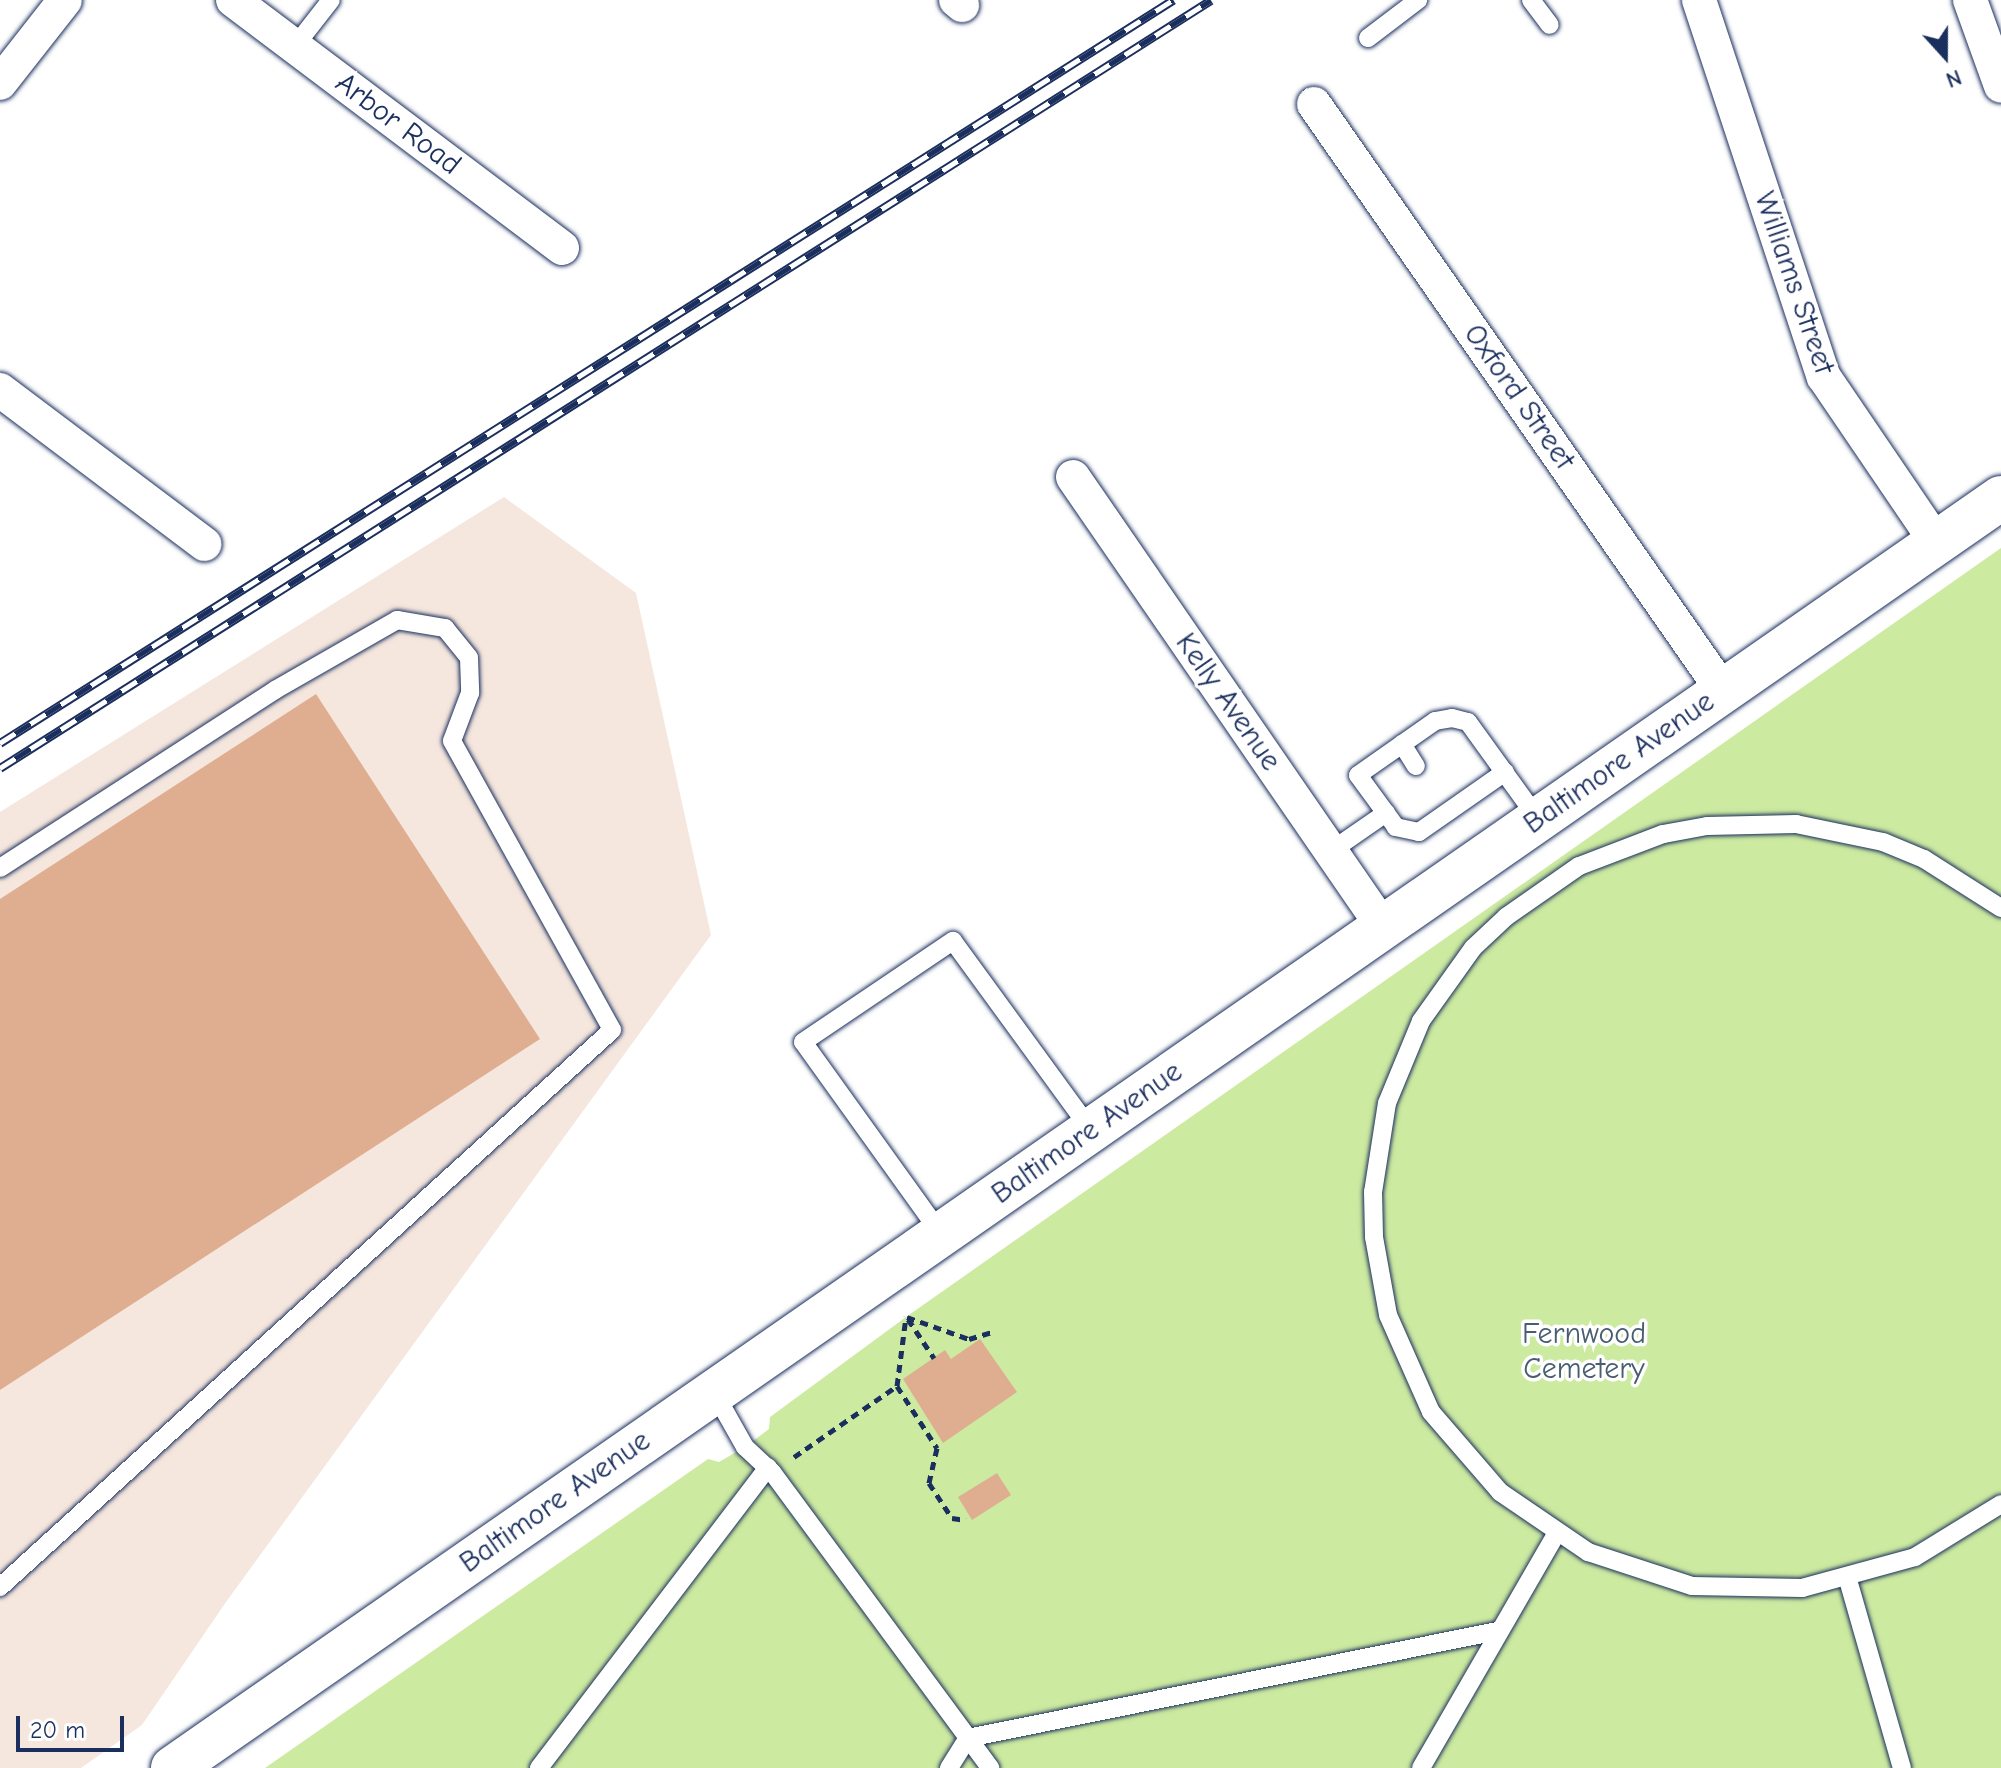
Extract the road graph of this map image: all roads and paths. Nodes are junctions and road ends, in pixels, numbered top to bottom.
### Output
1 (65, 0) edge
2 (233, 0) edge
3 (331, 0) edge
4 (1418, 0) edge
5 (1531, 0) edge
6 (1699, 0) edge
7 (1970, 0) edge
8 (1550, 25) dead end
9 (1368, 38) dead end
10 (295, 46) junction
11 (0, 83) edge
12 (2001, 86) edge
13 (1314, 104) dead end
14 (562, 248) dead end
15 (0, 390) edge
16 (1073, 477) dead end
17 (2001, 498) edge
18 (1937, 543) junction
19 (204, 544) dead end
20 (1723, 691) junction
21 (1402, 744) junction
22 (1416, 766) dead end
23 (1505, 772) junction
24 (1386, 813) junction
25 (1538, 819) junction
26 (1331, 851) junction
27 (0, 868) edge
28 (2001, 908) edge
29 (1383, 927) junction
30 (1091, 1130) junction
31 (941, 1234) junction
32 (906, 1317) junction
33 (995, 1331) dead end
34 (934, 1358) dead end
35 (897, 1386) junction
36 (714, 1392) junction
37 (770, 1470) junction
38 (2001, 1504) edge
39 (966, 1520) dead end
40 (1556, 1534) junction
41 (1848, 1580) junction
42 (0, 1587) edge
43 (1497, 1631) junction
44 (968, 1738) junction
45 (173, 1768) edge
46 (539, 1768) edge
47 (949, 1768) edge
48 (990, 1768) edge
49 (1421, 1768) edge
50 (1902, 1768) edge

1 - 11 street
2 - 10 street, Arbor Road
3 - 10 lane
4 - 9 lane
5 - 8 lane
6 - 18 street, Williams Street
7 - 12 street
10 - 14 street, Arbor Road
13 - 20 street, Oxford Street
15 - 19 street
16 - 26 street, Kelly Avenue
17 - 18 main road, Baltimore Avenue
18 - 20 main road, Baltimore Avenue
20 - 25 main road, Baltimore Avenue
21 - 22 lane
21 - 23 lane
21 - 24 lane
23 - 24 lane
23 - 25 lane
24 - 26 lane
25 - 29 main road, Baltimore Avenue
26 - 29 street, Kelly Avenue
27 - 42 lane
28 - 40 lane
29 - 30 main road, Baltimore Avenue
30 - 31 main road, Baltimore Avenue
30 - 31 lane
31 - 36 main road, Baltimore Avenue
32 - 33 path
32 - 34 path
32 - 35 path
35 - 37 path
35 - 39 path
36 - 37 lane
36 - 45 main road, Baltimore Avenue
37 - 44 lane
37 - 46 lane
38 - 41 lane
40 - 41 lane
40 - 43 lane
41 - 50 lane
43 - 44 lane
43 - 49 lane
44 - 47 lane
44 - 48 lane

